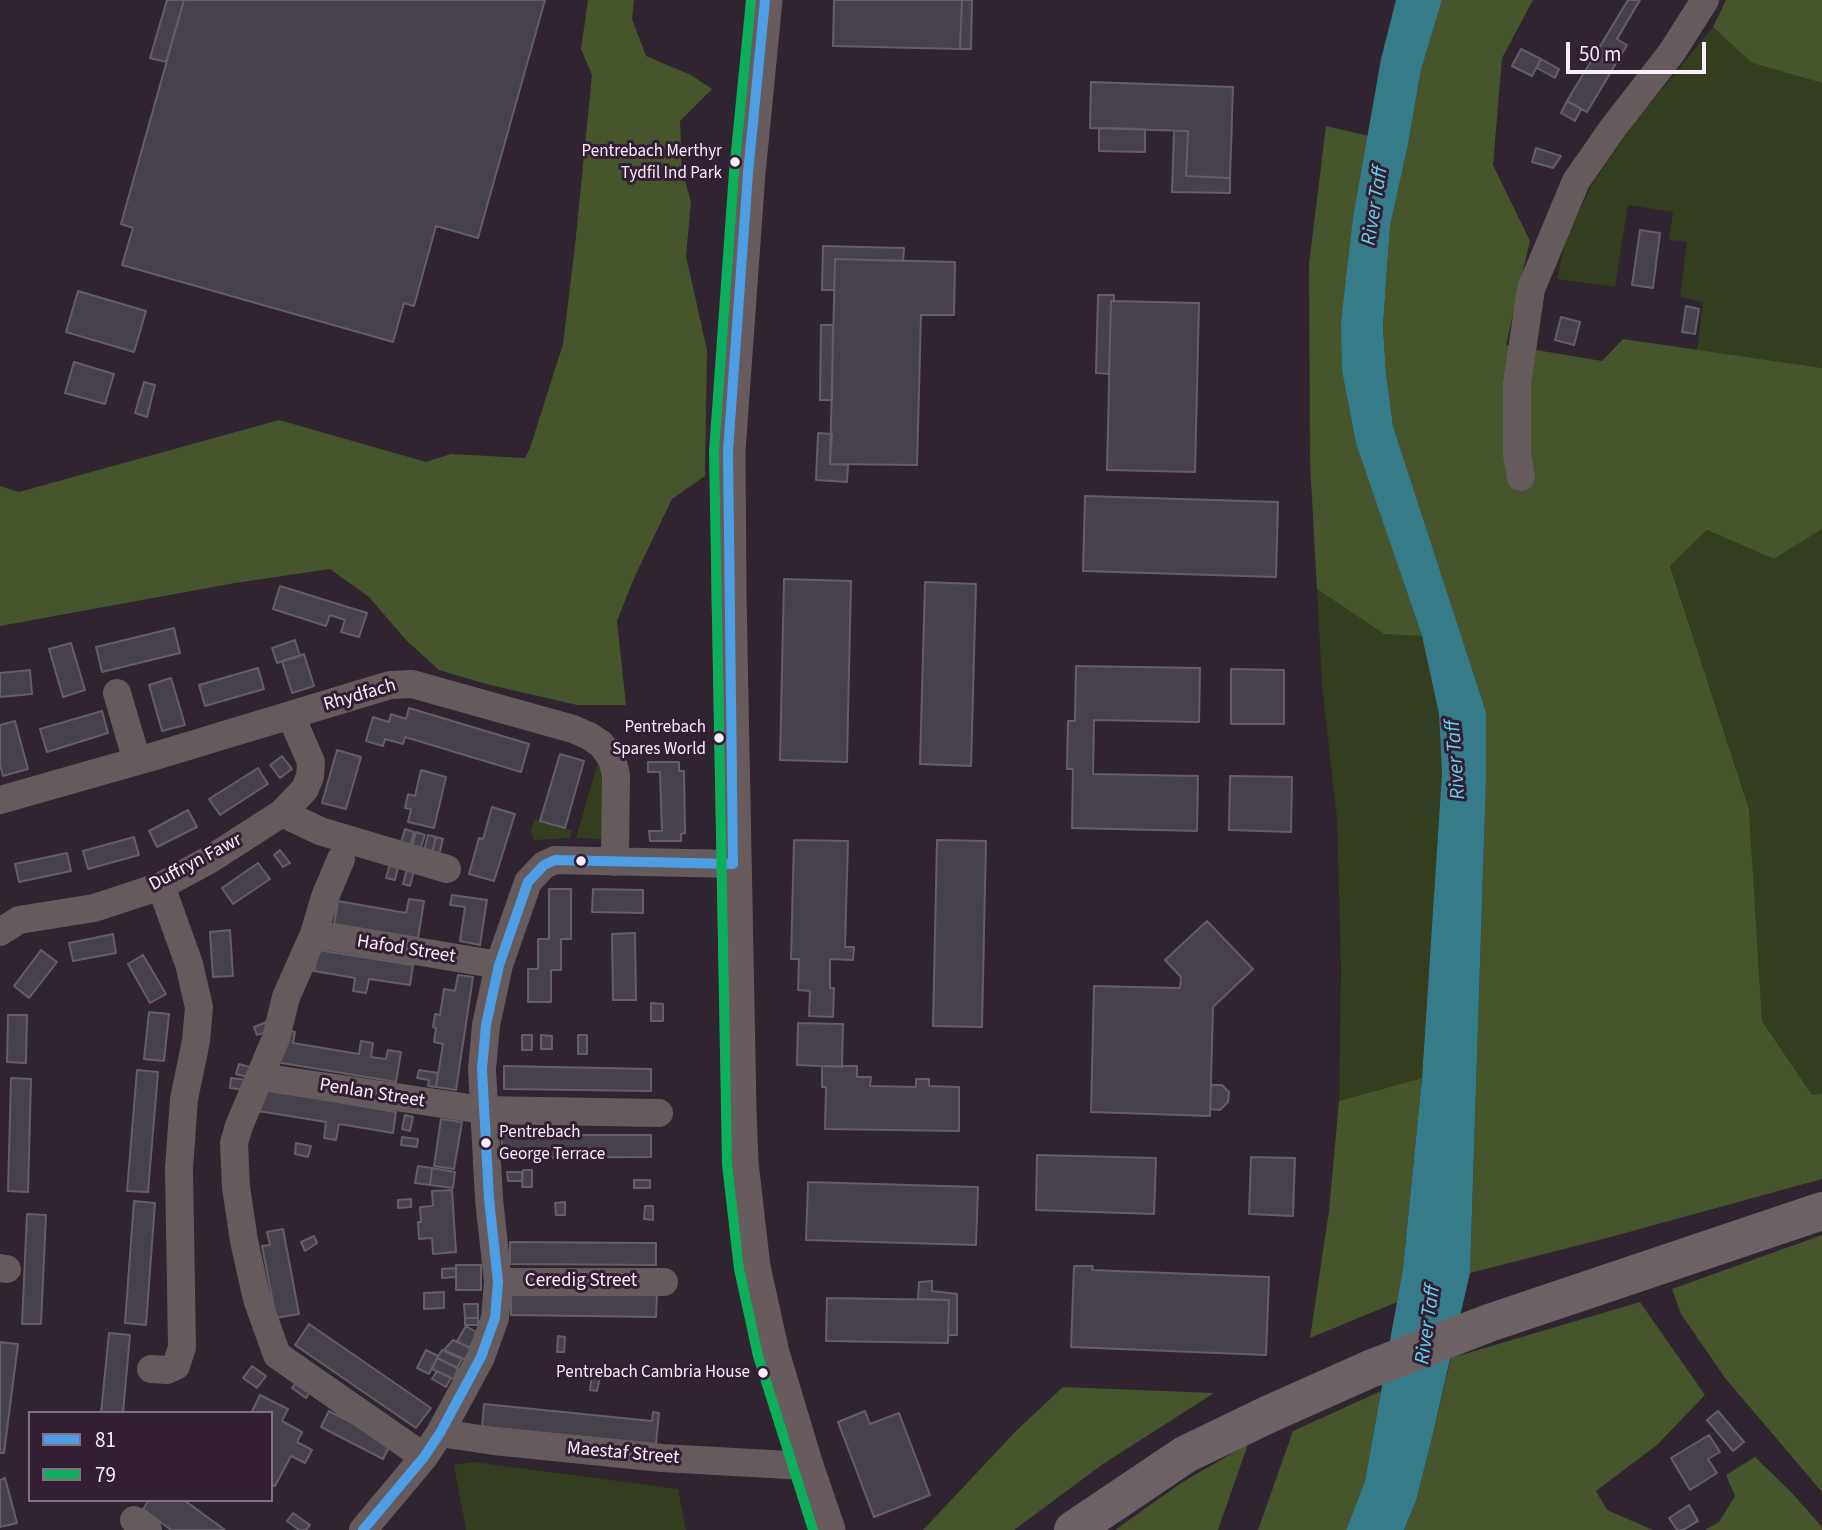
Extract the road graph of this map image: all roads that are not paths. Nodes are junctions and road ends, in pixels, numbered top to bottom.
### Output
1 (765, 0) edge
2 (1704, 0) edge
3 (1521, 477) dead end
4 (117, 693) dead end
5 (291, 716) junction
6 (137, 761) junction
7 (0, 800) edge
8 (282, 813) junction
9 (341, 859) dead end
10 (615, 862) junction
11 (733, 864) junction
12 (447, 869) dead end
13 (161, 886) junction
14 (0, 932) edge
15 (314, 934) junction
16 (499, 965) junction
17 (261, 1077) junction
18 (483, 1110) junction
19 (659, 1113) dead end
20 (1822, 1211) edge
21 (498, 1282) junction
22 (664, 1282) dead end
23 (151, 1369) dead end
24 (440, 1433) junction
25 (425, 1457) junction
26 (806, 1466) junction
27 (1082, 1523) edge
28 (363, 1530) edge
29 (828, 1530) edge

1 - 11 main road
2 - 3 street
4 - 6 street
5 - 6 street, Rhydfach
5 - 8 street, Duffryn Fawr
5 - 10 street, Rhydfach
6 - 7 street, Rhydfach
8 - 12 street
8 - 13 street, Duffryn Fawr
9 - 15 street
10 - 11 street
10 - 16 street
11 - 26 main road
13 - 14 street, Duffryn Fawr
13 - 23 street
15 - 16 street, Hafod Street
15 - 17 street
16 - 18 street
17 - 18 street, Penlan Street
17 - 25 street
18 - 19 street, Penlan Street
18 - 21 street
20 - 27 highway
21 - 22 street, Ceredig Street
21 - 24 street
24 - 25 street
24 - 26 street, Maestaf Street
25 - 28 street
26 - 29 main road

